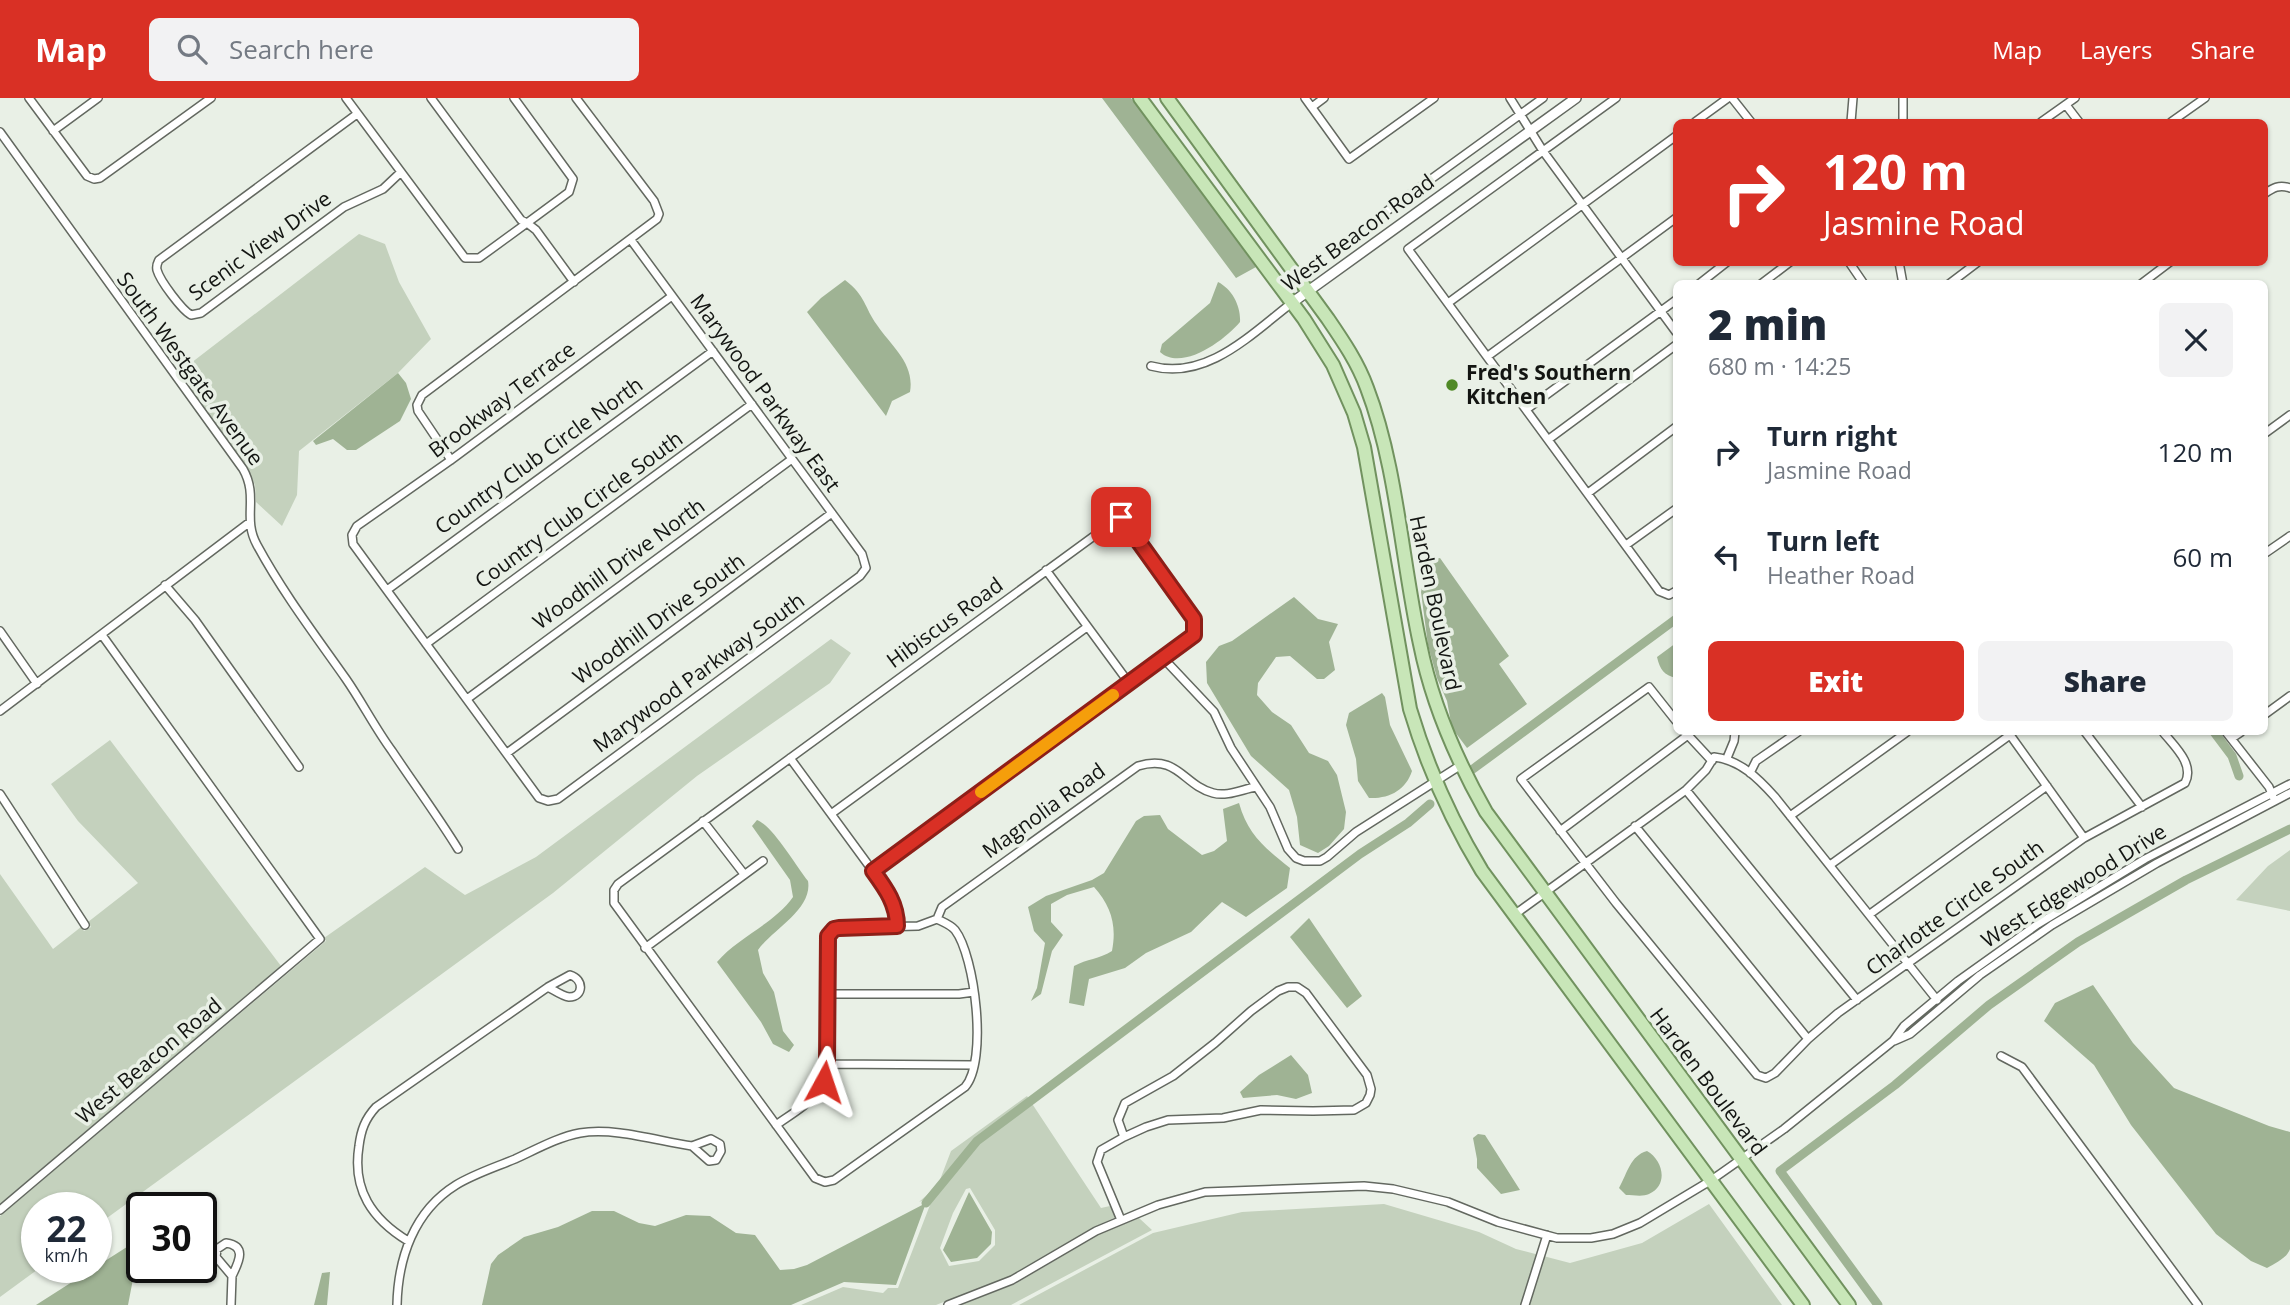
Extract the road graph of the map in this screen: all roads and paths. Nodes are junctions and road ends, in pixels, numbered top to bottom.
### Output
1 (29, 98) edge
2 (98, 98) edge
3 (211, 98) edge
4 (346, 98) edge
5 (430, 98) edge
6 (514, 98) edge
7 (576, 98) edge
8 (1140, 98) edge
9 (1167, 98) edge
10 (1305, 98) edge
11 (1324, 98) edge
12 (1434, 98) edge
13 (1510, 98) edge
14 (1543, 98) edge
15 (1576, 98) edge
16 (1616, 98) edge
17 (1730, 98) edge
18 (1853, 98) edge
19 (1903, 98) edge
20 (2075, 98) edge
21 (2205, 98) edge
22 (2066, 105) junction
23 (1312, 107) junction
24 (357, 114) junction
25 (1521, 114) junction
26 (1699, 119) edge
27 (1748, 119) edge
28 (1851, 119) edge
29 (1903, 119) edge
30 (2045, 119) edge
31 (2077, 119) edge
32 (2175, 119) edge
33 (53, 131) junction
34 (1531, 131) junction
35 (0, 132) edge
36 (1673, 138) edge
37 (1543, 151) junction
38 (401, 172) junction
39 (2290, 188) edge
40 (2268, 191) edge
41 (1583, 203) junction
42 (1387, 211) dead end
43 (1673, 220) edge
44 (527, 223) junction
45 (631, 240) junction
46 (1623, 258) junction
47 (1722, 266) edge
48 (1785, 266) edge
49 (1973, 266) edge
50 (2165, 266) edge
51 (1704, 280) edge
52 (1766, 280) edge
53 (1954, 280) edge
54 (2146, 280) edge
55 (574, 282) junction
56 (1308, 291) junction
57 (672, 296) junction
58 (1293, 302) junction
59 (1448, 303) junction
60 (1673, 303) edge
61 (1662, 312) junction
62 (1673, 328) edge
63 (1673, 347) edge
64 (713, 351) junction
65 (1488, 356) junction
66 (1151, 366) dead end
67 (752, 404) junction
68 (1527, 409) junction
69 (2290, 415) edge
70 (1673, 429) edge
71 (2268, 430) edge
72 (1549, 439) junction
73 (1364, 447) junction
74 (792, 458) junction
75 (451, 460) junction
76 (1391, 485) junction
77 (1588, 492) junction
78 (1673, 511) edge
79 (832, 513) junction
80 (250, 522) junction
81 (2290, 536) edge
82 (1626, 545) junction
83 (2268, 552) edge
84 (866, 568) joint
85 (1046, 570) junction
86 (165, 585) junction
87 (387, 590) junction
88 (1673, 592) edge
89 (1087, 627) junction
90 (0, 631) edge
91 (102, 635) junction
92 (426, 644) junction
93 (1164, 659) junction
94 (1129, 683) junction
95 (37, 684) junction
96 (2290, 696) edge
97 (467, 699) junction
98 (1673, 710) edge
99 (0, 711) edge
100 (2268, 712) edge
101 (1684, 735) edge
102 (1689, 735) edge
103 (1734, 735) edge
104 (1794, 735) edge
105 (1902, 735) edge
106 (2005, 735) edge
107 (2009, 735) edge
108 (2087, 735) edge
109 (2165, 735) edge
110 (2229, 735) edge
111 (2236, 735) edge
112 (2232, 738) junction
113 (507, 753) junction
114 (790, 758) junction
115 (1727, 758) junction
116 (1712, 761) junction
117 (1461, 765) junction
118 (299, 767) dead end
119 (1750, 772) junction
120 (1435, 780) junction
121 (2290, 784) edge
122 (2047, 786) junction
123 (1256, 787) junction
124 (1686, 790) junction
125 (2290, 793) edge
126 (0, 794) edge
127 (2274, 798) junction
128 (2141, 807) junction
129 (831, 814) junction
130 (1790, 816) junction
131 (703, 821) junction
132 (1635, 826) junction
133 (1560, 831) junction
134 (2084, 838) junction
135 (458, 849) dead end
136 (763, 860) dead end
137 (1585, 863) junction
138 (1830, 865) junction
139 (873, 871) junction
140 (744, 874) junction
141 (1544, 892) junction
142 (1514, 915) junction
143 (1870, 915) junction
144 (937, 919) junction
145 (85, 925) dead end
146 (897, 926) junction
147 (645, 948) junction
148 (1908, 964) junction
149 (548, 987) dead end
150 (974, 992) junction
151 (827, 994) junction
152 (1857, 1000) junction
153 (1937, 1000) junction
154 (1808, 1039) junction
155 (1893, 1041) junction
156 (2001, 1056) dead end
157 (827, 1063) junction
158 (974, 1065) junction
159 (776, 1125) junction
160 (1124, 1137) junction
161 (692, 1146) dead end
162 (1741, 1159) junction
163 (1710, 1181) junction
164 (0, 1210) edge
165 (1121, 1220) junction
166 (1548, 1235) junction
167 (408, 1241) junction
168 (232, 1276) junction
169 (230, 1305) edge
170 (397, 1305) edge
171 (948, 1305) edge
172 (1525, 1305) edge
173 (1803, 1305) edge
174 (1849, 1305) edge
175 (2198, 1305) edge

1 - 33 street
2 - 33 street
3 - 33 street
4 - 24 street
5 - 44 street
6 - 44 street
7 - 45 street
8 - 58 main road, Harden Boulevard
9 - 56 main road, Harden Boulevard
10 - 23 street
11 - 23 street
12 - 23 street
13 - 25 street
14 - 25 street
15 - 34 street, West Beacon Road
16 - 37 street
17 - 26 street
17 - 27 street
18 - 28 street
19 - 29 street
20 - 22 street
21 - 32 street
22 - 30 street
22 - 31 street
24 - 38 street
24 - 38 street, Scenic View Drive
25 - 34 street
25 - 42 street
34 - 37 street
34 - 56 street, West Beacon Road
35 - 80 street, South Westgate Avenue
36 - 41 street
37 - 41 street
37 - 59 street
38 - 44 street
39 - 40 street
41 - 46 street
41 - 59 street
43 - 46 street
44 - 55 street
45 - 55 street
45 - 57 street, Marywood Parkway East
46 - 61 street
46 - 65 street
47 - 51 street
48 - 52 street
49 - 53 street
50 - 54 street
55 - 75 street
56 - 58 street, West Beacon Road
56 - 76 main road, Harden Boulevard
57 - 64 street, Marywood Parkway East
57 - 75 street, Brookway Terrace
58 - 66 street, West Beacon Road
58 - 73 main road, Harden Boulevard
59 - 65 street
60 - 61 street
61 - 62 street
61 - 68 street
63 - 72 street
64 - 67 street, Marywood Parkway East
64 - 87 street, Country Club Circle North
65 - 68 street
67 - 74 street, Marywood Parkway East
67 - 92 street, Country Club Circle South
68 - 72 street
69 - 71 street
70 - 77 street
72 - 77 street
73 - 76 main road
73 - 120 main road, Harden Boulevard
74 - 79 street, Marywood Parkway East
74 - 97 street, Woodhill Drive North
75 - 87 street, Brookway Terrace
76 - 117 main road, Harden Boulevard
77 - 82 street
78 - 82 street
79 - 84 street, Marywood Parkway East
79 - 113 street, Woodhill Drive South
80 - 86 street
80 - 135 street, South Westgate Avenue
81 - 83 street
82 - 88 street
84 - 113 street, Marywood Parkway South
85 - 89 street
85 - 93 street, Hibiscus Road
85 - 114 street, Hibiscus Road
86 - 91 street
86 - 118 street
87 - 92 street
89 - 94 street
89 - 129 street
90 - 95 street
91 - 95 street
91 - 164 street, West Beacon Road
92 - 97 street
93 - 94 street
93 - 123 street
94 - 139 street
95 - 99 street
96 - 100 street
97 - 113 street
98 - 133 street
101 - 133 street
102 - 116 street
103 - 115 street
104 - 119 street
105 - 130 street
106 - 138 street
107 - 122 street
108 - 128 street
109 - 128 street, Charlotte Circle South
110 - 112 street
111 - 112 street
112 - 127 street
114 - 129 street
114 - 131 street, Hibiscus Road
115 - 116 street
115 - 119 street
116 - 124 street
117 - 120 street
117 - 141 main road, Harden Boulevard
119 - 130 street
120 - 123 street
120 - 142 main road, Harden Boulevard
121 - 127 street, West Edgewood Drive
122 - 134 street
122 - 143 street
123 - 144 street, Magnolia Road
124 - 132 street
124 - 152 street
125 - 127 street, West Edgewood Drive
126 - 145 street
127 - 153 street, West Edgewood Drive
127 - 155 street, West Edgewood Drive
128 - 134 street, Charlotte Circle South
129 - 139 street
130 - 138 street
131 - 140 street
131 - 147 street
132 - 137 street
132 - 154 street
133 - 137 street
134 - 148 street, Charlotte Circle South
136 - 140 street
137 - 141 street
137 - 154 street, Charlotte Circle South
138 - 143 street
139 - 146 street
140 - 147 street
141 - 142 street
141 - 162 main road, Harden Boulevard
142 - 163 main road, Harden Boulevard
143 - 148 street
144 - 146 street
144 - 150 street
146 - 151 street
147 - 159 street
148 - 152 street, Charlotte Circle South
148 - 153 street
149 - 167 street
150 - 151 street
150 - 158 street
151 - 157 street
152 - 154 street, Charlotte Circle South
153 - 155 street, West Edgewood Drive
155 - 162 street, West Edgewood Drive
156 - 175 street
157 - 158 street
157 - 159 street
158 - 159 street
160 - 160 street
160 - 165 street
161 - 167 street
162 - 163 street, West Edgewood Drive
162 - 174 main road, Harden Boulevard
163 - 166 street, West Edgewood Drive
163 - 173 main road, Harden Boulevard
165 - 166 street, West Edgewood Drive
165 - 171 street, West Edgewood Drive
166 - 172 street
167 - 170 street
168 - 168 street
168 - 169 street

